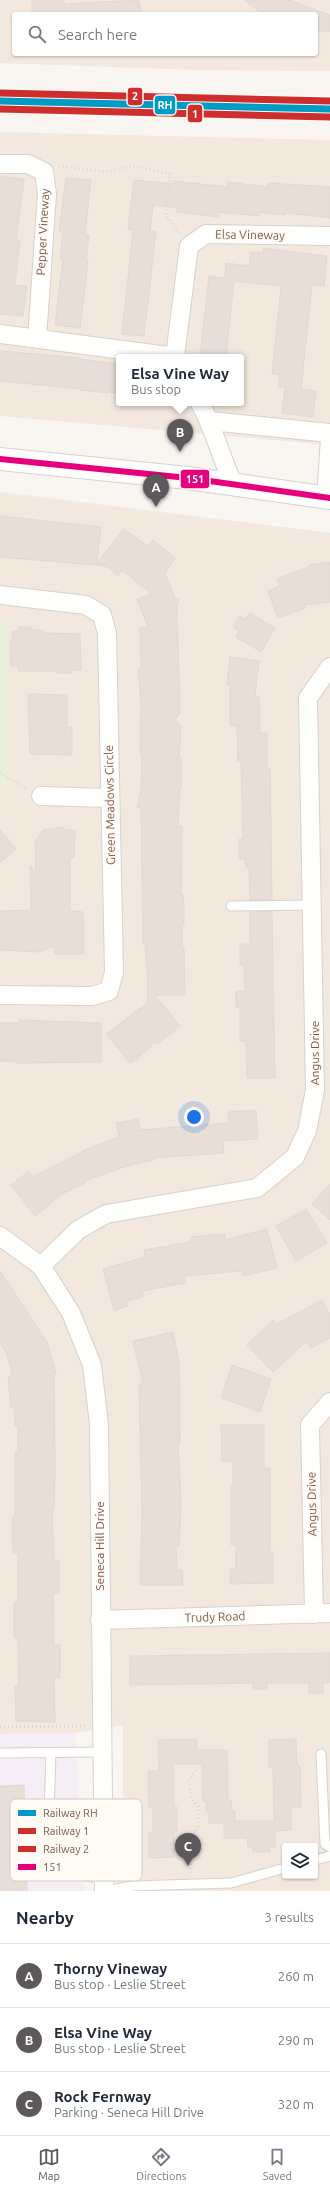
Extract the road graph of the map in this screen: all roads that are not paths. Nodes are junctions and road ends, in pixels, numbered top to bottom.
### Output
1 (0, 164) edge
2 (330, 236) edge
3 (0, 334) edge
4 (37, 339) junction
5 (159, 354) edge
6 (175, 354) edge
7 (202, 406) edge
8 (210, 421) junction
9 (330, 433) edge
10 (330, 438) edge
11 (0, 459) edge
12 (233, 484) junction
13 (328, 498) edge
14 (0, 594) edge
15 (330, 667) edge
16 (41, 796) road end
17 (110, 798) junction
18 (313, 905) junction
19 (231, 906) dead end
20 (0, 994) edge
21 (0, 1236) edge
22 (41, 1266) junction
23 (330, 1402) edge
24 (322, 1614) edge
25 (100, 1620) junction
26 (102, 1752) junction
27 (51, 1753) junction
28 (0, 1754) edge
29 (321, 1754) dead end
30 (49, 1799) edge
31 (103, 1799) edge
32 (330, 1846) edge
33 (330, 1856) edge
34 (318, 1859) edge
35 (282, 1869) edge
36 (93, 1881) edge
37 (104, 1887) edge
38 (134, 1889) edge

1 - 4 street, Pepper Vineway
2 - 6 street, Elsa Vineway
3 - 4 street
4 - 5 street
7 - 8 street
8 - 9 street
8 - 12 street
10 - 13 street
11 - 12 main road
12 - 13 main road
14 - 17 street, Green Meadows Circle
15 - 18 street, Angus Drive
16 - 17 street
17 - 20 street, Green Meadows Circle
18 - 19 lane
18 - 22 street, Angus Drive
21 - 22 street, Seneca Hill Drive
22 - 25 street, Seneca Hill Drive
23 - 24 street, Angus Drive
24 - 25 street, Trudy Road
25 - 26 street, Seneca Hill Drive
26 - 27 lane
26 - 31 street, Seneca Hill Drive
27 - 28 lane
27 - 30 lane
29 - 32 lane
33 - 34 lane
35 - 38 lane
36 - 37 lane
37 - 38 lane

